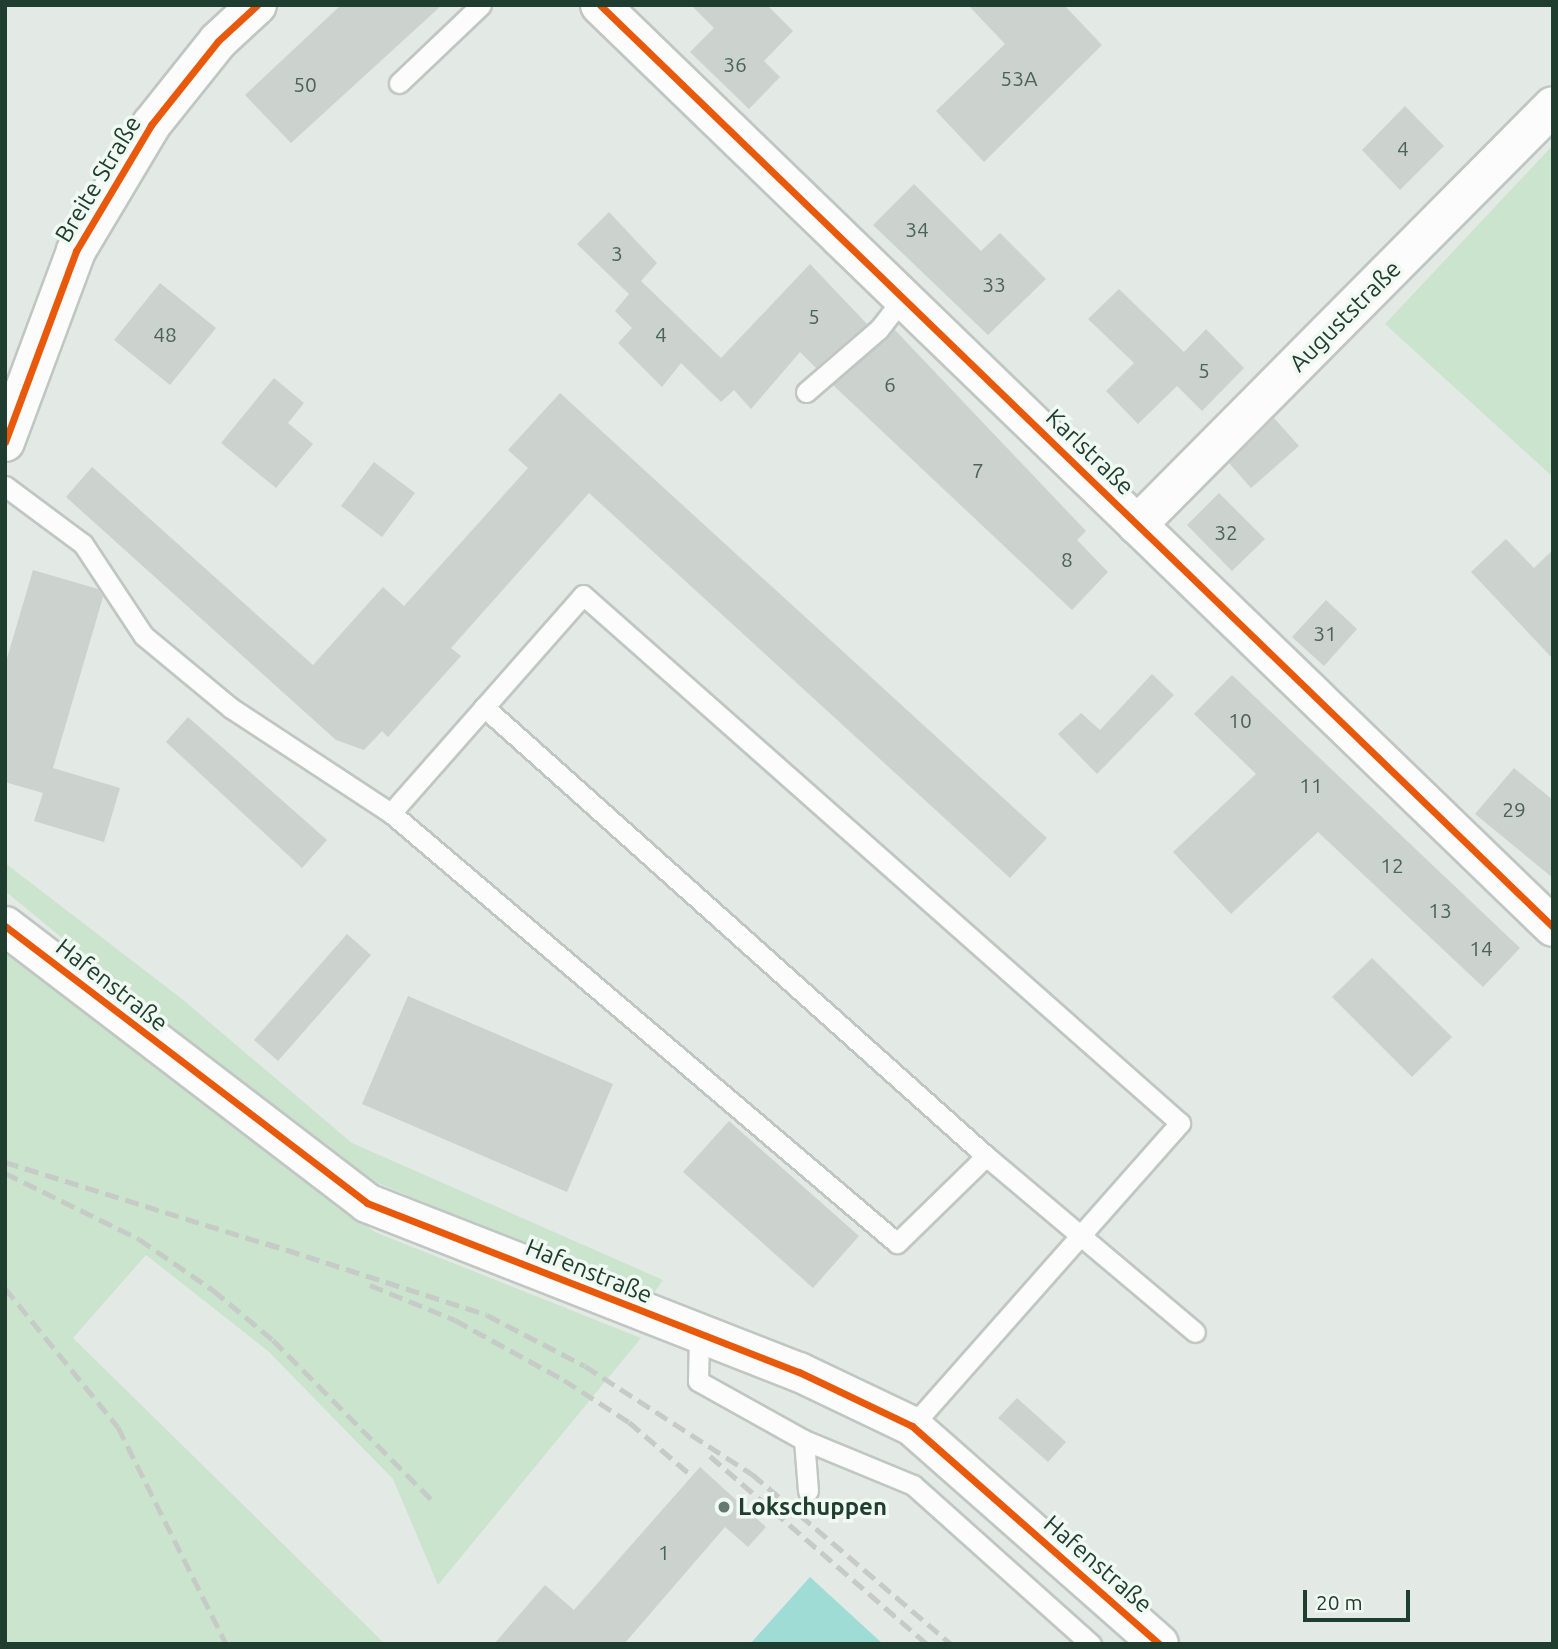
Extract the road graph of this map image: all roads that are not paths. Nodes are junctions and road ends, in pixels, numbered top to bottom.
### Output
1 (257, 5) edge
2 (481, 5) edge
3 (600, 5) edge
4 (399, 83) dead end
5 (1553, 106) edge
6 (903, 298) junction
7 (806, 392) dead end
8 (5, 442) edge
9 (5, 486) edge
10 (1137, 525) junction
11 (484, 707) junction
12 (391, 813) junction
13 (5, 926) edge
14 (1553, 927) edge
15 (986, 1156) junction
16 (1080, 1235) junction
17 (1195, 1332) dead end
18 (699, 1335) junction
19 (912, 1426) junction
20 (804, 1440) junction
21 (808, 1491) dead end
22 (1091, 1644) edge
23 (1159, 1644) edge

1 - 8 street, Breite Straße
2 - 4 lane
3 - 6 street, Karlstraße
5 - 10 street, Auguststraße
6 - 7 lane
6 - 10 street, Karlstraße
9 - 12 lane
10 - 14 street, Karlstraße
11 - 12 lane
11 - 15 lane
11 - 16 lane
12 - 15 lane
13 - 18 street, Hafenstraße
15 - 16 lane
16 - 17 lane
16 - 19 lane
18 - 19 street, Hafenstraße
18 - 20 lane
19 - 23 street, Hafenstraße
20 - 21 lane
20 - 22 lane

